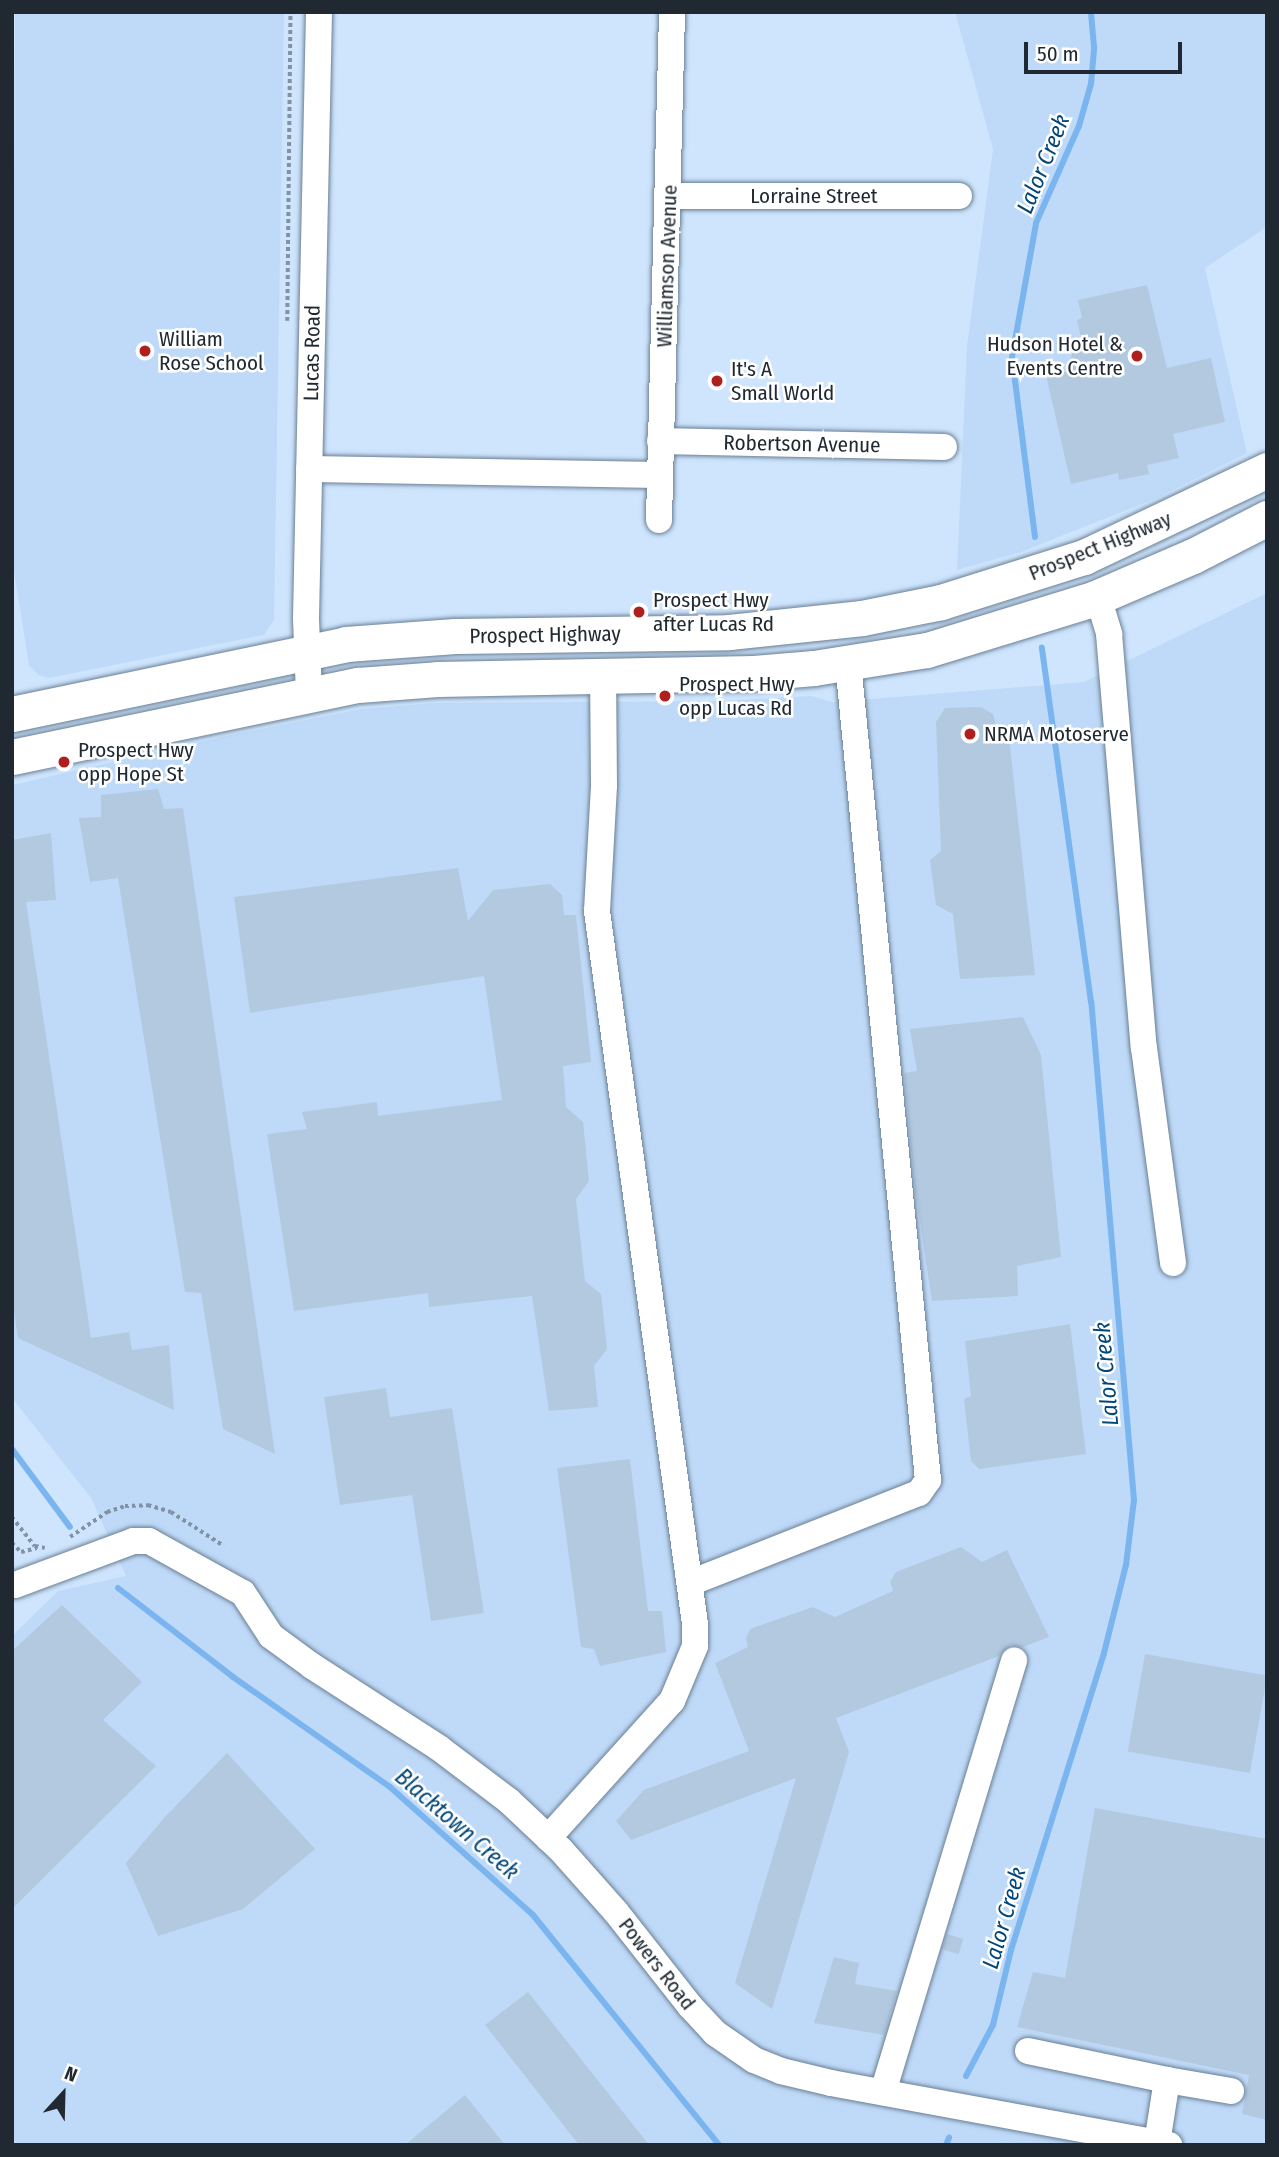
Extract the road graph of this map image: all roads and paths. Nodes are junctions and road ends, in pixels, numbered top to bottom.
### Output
1 (290, 12) edge
2 (319, 12) edge
3 (672, 12) edge
4 (959, 195) dead end
5 (669, 196) junction
6 (287, 331) dead end
7 (660, 441) junction
8 (944, 447) dead end
9 (309, 468) junction
10 (1267, 470) edge
11 (660, 475) junction
12 (1267, 518) edge
13 (659, 520) dead end
14 (1098, 597) junction
15 (307, 652) junction
16 (848, 663) junction
17 (603, 676) junction
18 (309, 694) junction
19 (12, 714) edge
20 (12, 757) edge
21 (1173, 1263) dead end
22 (12, 1543) edge
23 (38, 1547) dead end
24 (690, 1583) junction
25 (15, 1586) dead end
26 (1014, 1660) dead end
27 (548, 1838) junction
28 (1028, 2052) dead end
29 (1167, 2080) junction
30 (1231, 2091) dead end
31 (883, 2092) junction
32 (1163, 2144) edge

1 - 6 path
2 - 9 street, Lucas Road
3 - 5 street, Williamson Avenue
4 - 5 street, Lorraine Street
5 - 7 street, Williamson Avenue
7 - 8 street, Robertson Avenue
7 - 11 street, Williamson Avenue
9 - 11 street
9 - 15 street, Lucas Road
10 - 15 main road, Prospect Highway
11 - 13 street, Williamson Avenue
12 - 14 main road, Prospect Highway
14 - 16 main road, Prospect Highway
14 - 21 street
15 - 18 street, Lucas Road
15 - 19 main road, Prospect Highway
16 - 17 main road, Prospect Highway
16 - 24 street
17 - 18 main road, Prospect Highway
17 - 24 street
18 - 20 main road, Prospect Highway
22 - 23 path
24 - 27 street
25 - 27 street, Powers Road
26 - 31 street
27 - 31 street, Powers Road
28 - 29 street
29 - 30 street
29 - 32 street
31 - 32 street, Powers Road

